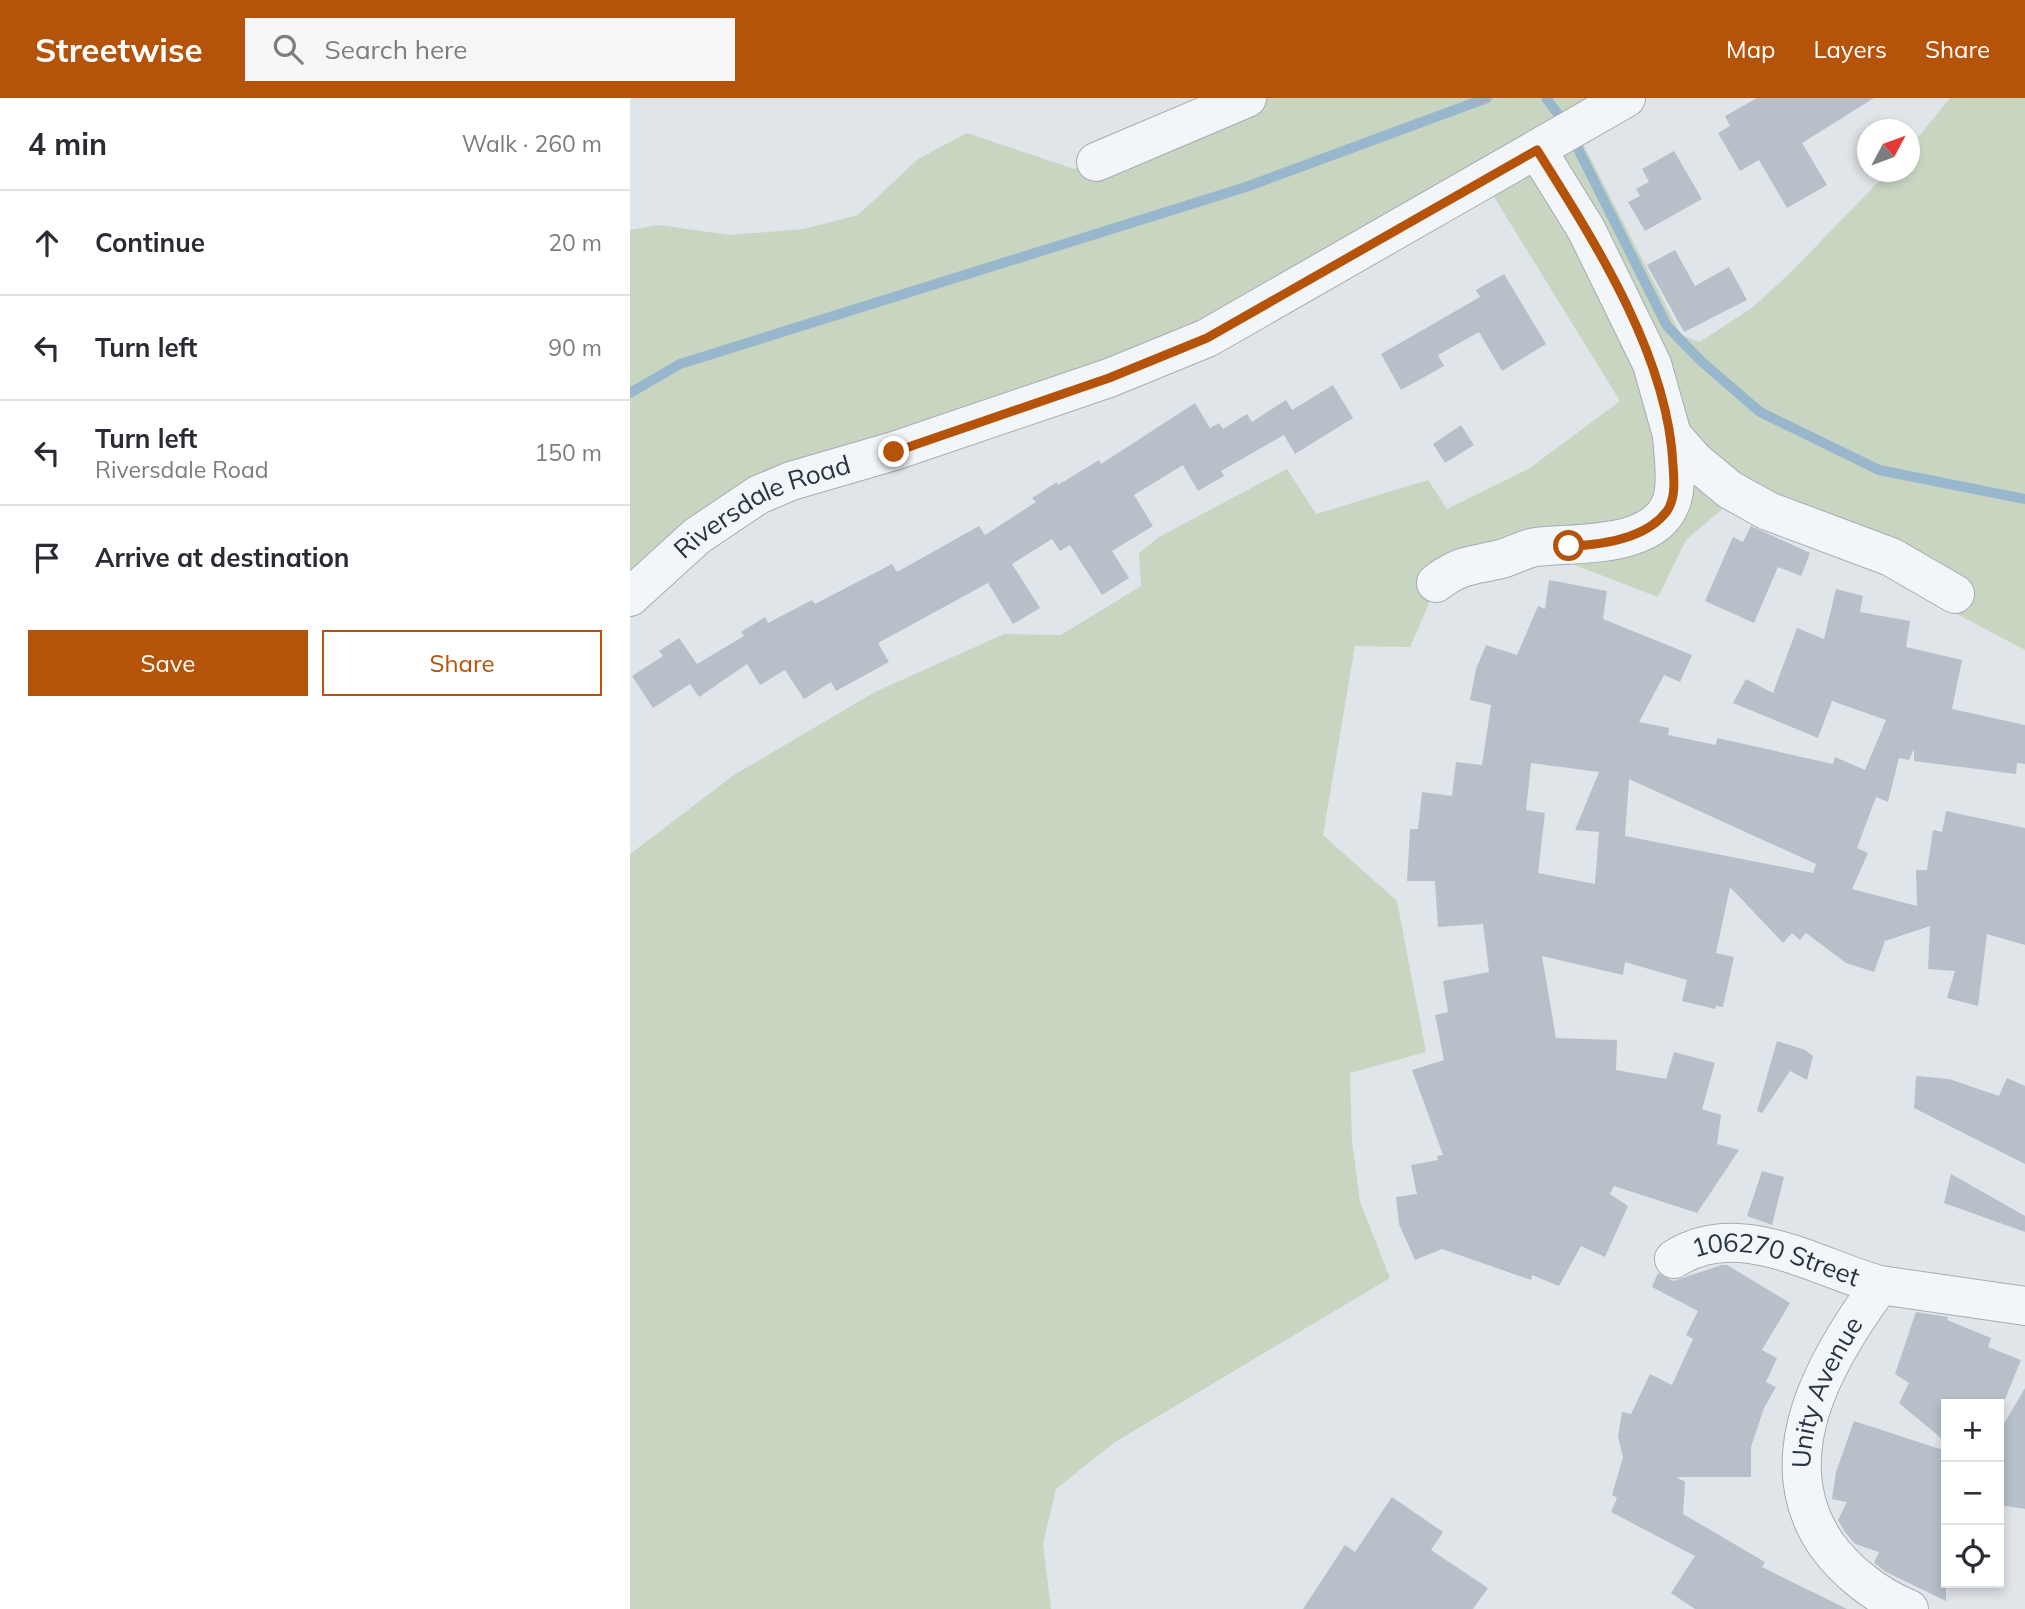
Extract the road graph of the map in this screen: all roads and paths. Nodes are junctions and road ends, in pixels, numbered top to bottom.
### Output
1 (1247, 98) edge
2 (1626, 98) edge
3 (1537, 150) junction
4 (1096, 162) dead end
5 (1672, 435) junction
6 (1436, 583) dead end
7 (1955, 594) dead end
8 (630, 597) edge
9 (1674, 1259) dead end
10 (1880, 1285) junction
11 (2025, 1306) edge
12 (1909, 1609) edge

1 - 4 street
2 - 3 street, Riversdale Road
3 - 5 street
3 - 8 street, Riversdale Road
5 - 6 street
5 - 7 street
9 - 10 street, 106270 Street
10 - 11 street
10 - 12 street, Unity Avenue

